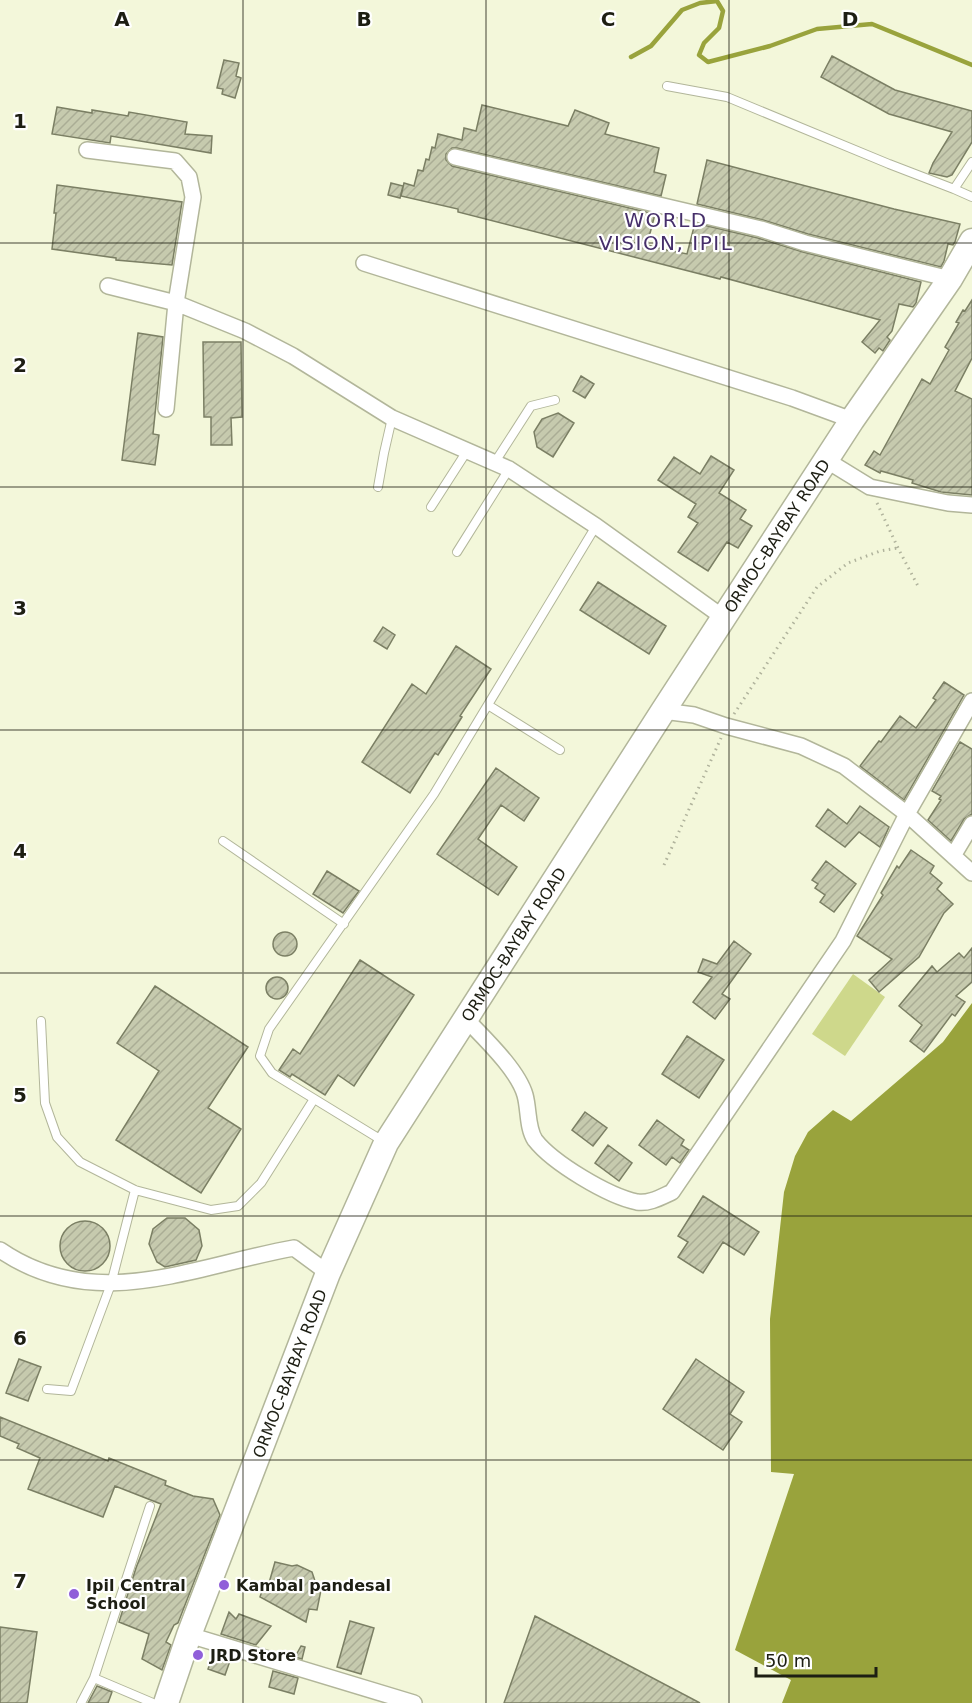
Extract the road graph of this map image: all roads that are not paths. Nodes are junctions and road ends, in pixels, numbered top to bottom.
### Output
1 (667, 86) dead end
2 (87, 150) dead end
3 (455, 157) dead end
4 (972, 162) edge
5 (954, 189) junction
6 (972, 197) edge
7 (972, 241) edge
8 (364, 263) dead end
9 (950, 279) junction
10 (108, 286) dead end
11 (176, 303) junction
12 (555, 400) dead end
13 (166, 409) dead end
14 (392, 418) junction
15 (852, 420) junction
16 (467, 452) junction
17 (826, 460) junction
18 (502, 466) junction
19 (378, 487) dead end
20 (972, 505) edge
21 (431, 507) dead end
22 (596, 526) junction
23 (457, 552) dead end
24 (724, 618) junction
25 (972, 701) edge
26 (488, 705) junction
27 (663, 711) junction
28 (560, 750) dead end
29 (907, 814) junction
30 (972, 824) edge
31 (223, 841) dead end
32 (953, 856) junction
33 (972, 873) edge
34 (344, 924) junction
35 (466, 1019) junction
36 (41, 1021) dead end
37 (314, 1099) junction
38 (386, 1143) junction
39 (135, 1190) junction
40 (0, 1250) edge
41 (327, 1273) junction
42 (111, 1284) junction
43 (47, 1389) dead end
44 (150, 1506) dead end
45 (189, 1635) junction
46 (94, 1678) junction
47 (380, 1699) edge
48 (81, 1703) edge
49 (153, 1703) edge
50 (166, 1703) edge
51 (414, 1703) edge

1 - 5 lane
2 - 11 street
3 - 9 street
4 - 5 lane
5 - 6 lane
7 - 9 highway, ORMOC-BAYBAY ROAD
8 - 15 street
9 - 15 highway, ORMOC-BAYBAY ROAD
10 - 11 street
11 - 13 street
11 - 14 street
12 - 18 lane
14 - 16 street
14 - 19 lane
15 - 17 highway, ORMOC-BAYBAY ROAD
16 - 18 street
16 - 21 lane
17 - 20 street
17 - 24 highway, ORMOC-BAYBAY ROAD
18 - 22 street
18 - 23 lane
22 - 24 street
22 - 26 lane
24 - 27 highway, ORMOC-BAYBAY ROAD
25 - 29 street
26 - 28 lane
26 - 34 lane
27 - 29 street
27 - 35 highway, ORMOC-BAYBAY ROAD
29 - 32 street
29 - 35 street
30 - 32 street
31 - 34 lane
32 - 33 street
34 - 37 lane
35 - 38 highway, ORMOC-BAYBAY ROAD
36 - 39 lane
37 - 38 lane
37 - 39 lane
38 - 41 highway, ORMOC-BAYBAY ROAD
39 - 42 lane
40 - 42 street
41 - 42 street
41 - 45 highway, ORMOC-BAYBAY ROAD
42 - 43 lane
44 - 46 lane
45 - 47 street
45 - 50 highway, ORMOC-BAYBAY ROAD
46 - 48 lane
46 - 49 lane
47 - 51 street

